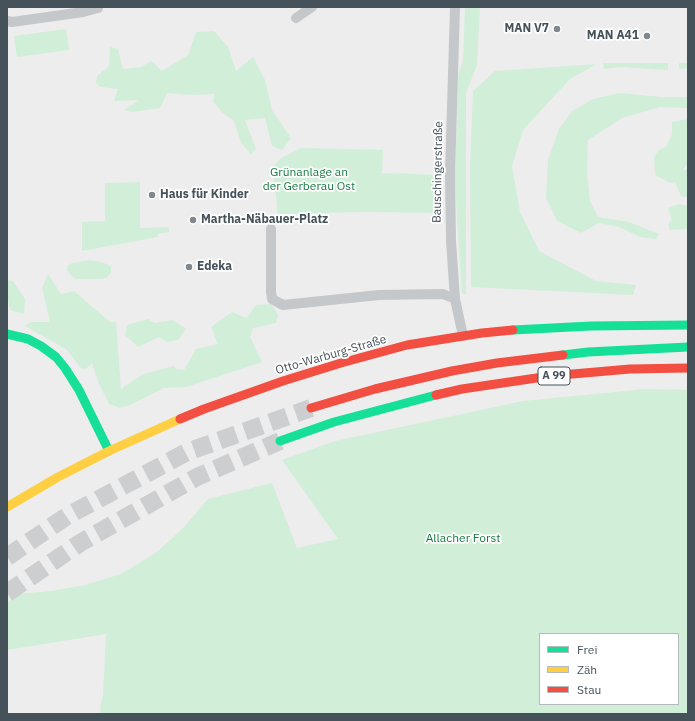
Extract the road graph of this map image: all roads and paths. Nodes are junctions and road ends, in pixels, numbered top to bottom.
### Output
1 (98, 7) edge
2 (312, 7) edge
3 (455, 7) edge
4 (296, 18) dead end
5 (7, 21) edge
6 (271, 229) dead end
7 (455, 298) junction
8 (688, 325) edge
9 (7, 334) edge
10 (462, 336) junction
11 (688, 348) edge
12 (688, 368) edge
13 (311, 408) tunnel mouth
14 (280, 441) tunnel mouth
15 (109, 451) junction
16 (7, 507) edge

1 - 5 street
2 - 4 street
3 - 7 street, Bauschingerstraße
6 - 7 street
7 - 10 street, Bauschingerstraße
8 - 10 main road, Otto-Warburg-Straße
9 - 15 main road
10 - 15 main road, Otto-Warburg-Straße
11 - 13 main road, A 99
12 - 14 main road, A 99
15 - 16 main road, Otto-Warburg-Straße

